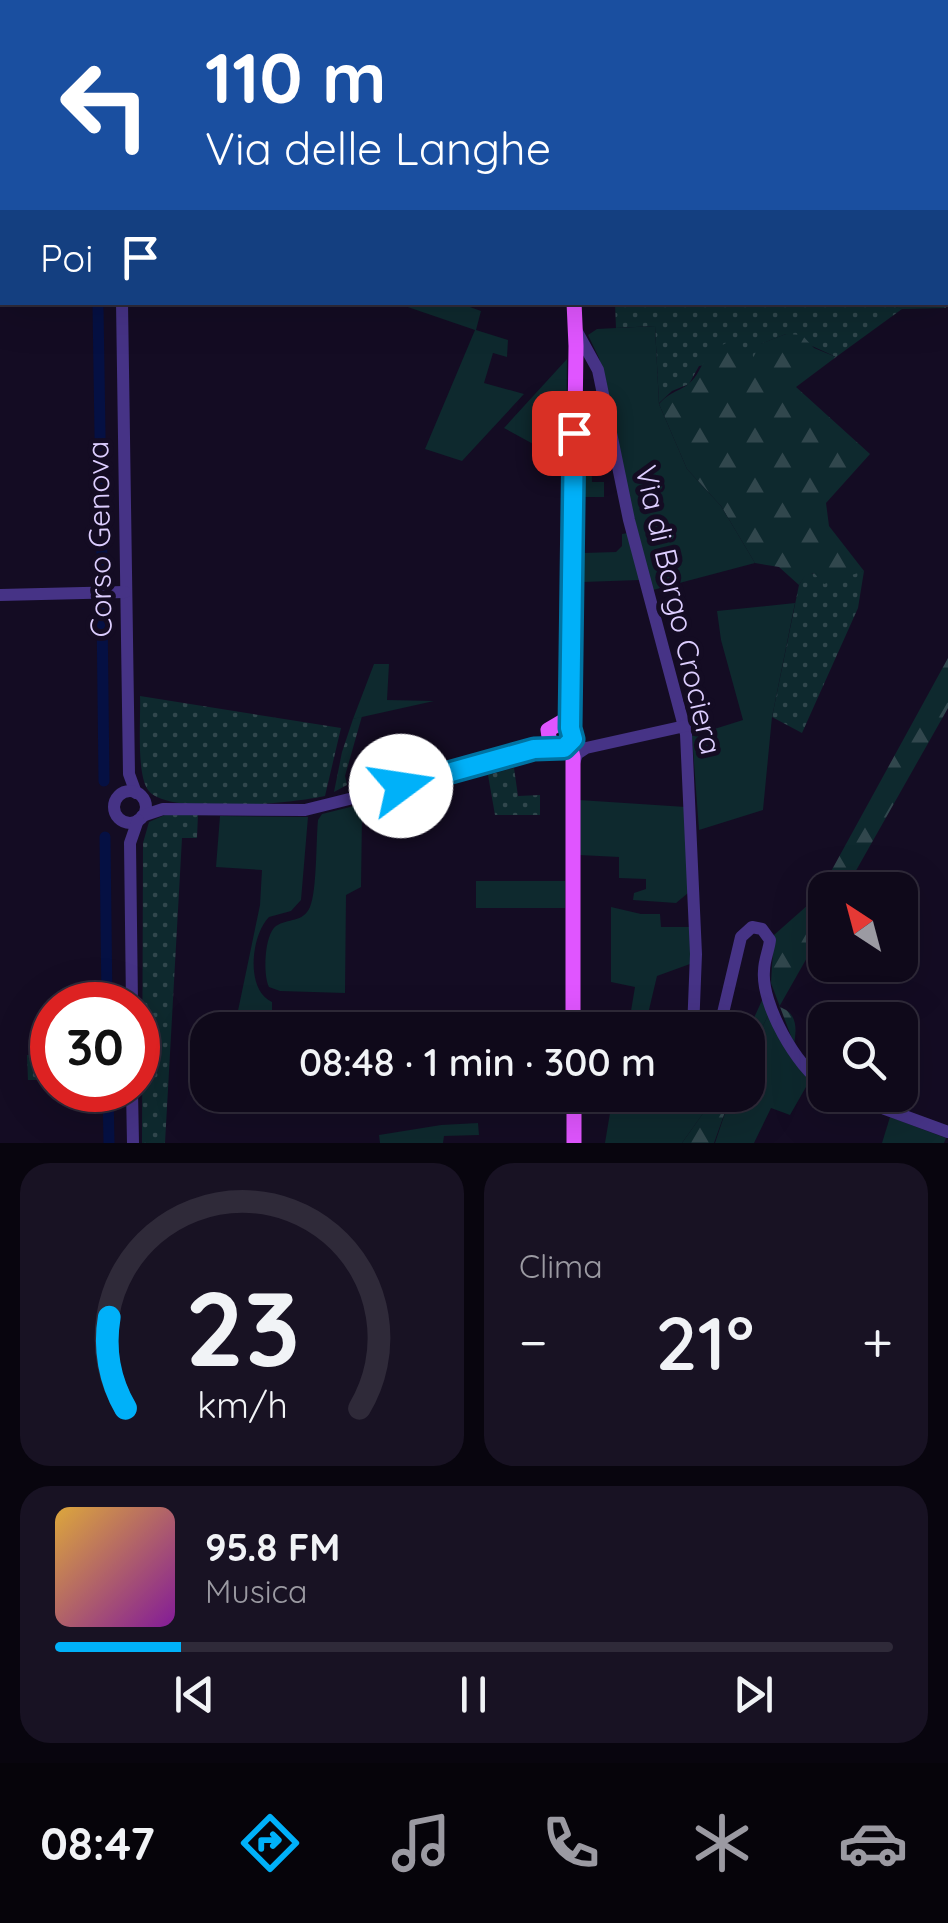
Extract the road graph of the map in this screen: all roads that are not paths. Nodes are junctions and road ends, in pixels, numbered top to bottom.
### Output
1 (122, 305) edge
2 (574, 305) edge
3 (576, 330) junction
4 (125, 592) junction
5 (0, 595) edge
6 (685, 726) junction
7 (563, 744) junction
8 (134, 795) junction
9 (163, 809) junction
10 (140, 818) junction
11 (120, 819) junction
12 (130, 843) junction
13 (132, 982) edge
14 (572, 1012) edge
15 (693, 1012) edge
16 (722, 1012) edge
17 (808, 1070) edge
18 (132, 1112) edge
19 (574, 1112) edge
20 (893, 1112) edge
21 (948, 1132) edge
22 (132, 1143) edge
23 (574, 1143) edge

1 - 4 street, Corso Genova
2 - 3 main road
3 - 6 street, Via di Borgo Crociera
3 - 7 main road
4 - 5 street
4 - 8 street, Corso Genova
6 - 7 street
6 - 15 street, Via di Borgo Crociera
7 - 9 street
7 - 14 main road
8 - 9 street
8 - 10 street, Corso Genova
8 - 11 street, Corso Genova
9 - 10 street
10 - 11 street
10 - 12 street, Corso Genova
11 - 12 street, Corso Genova
12 - 13 street, Corso Genova
16 - 17 street
18 - 22 street
19 - 23 main road
20 - 21 street

